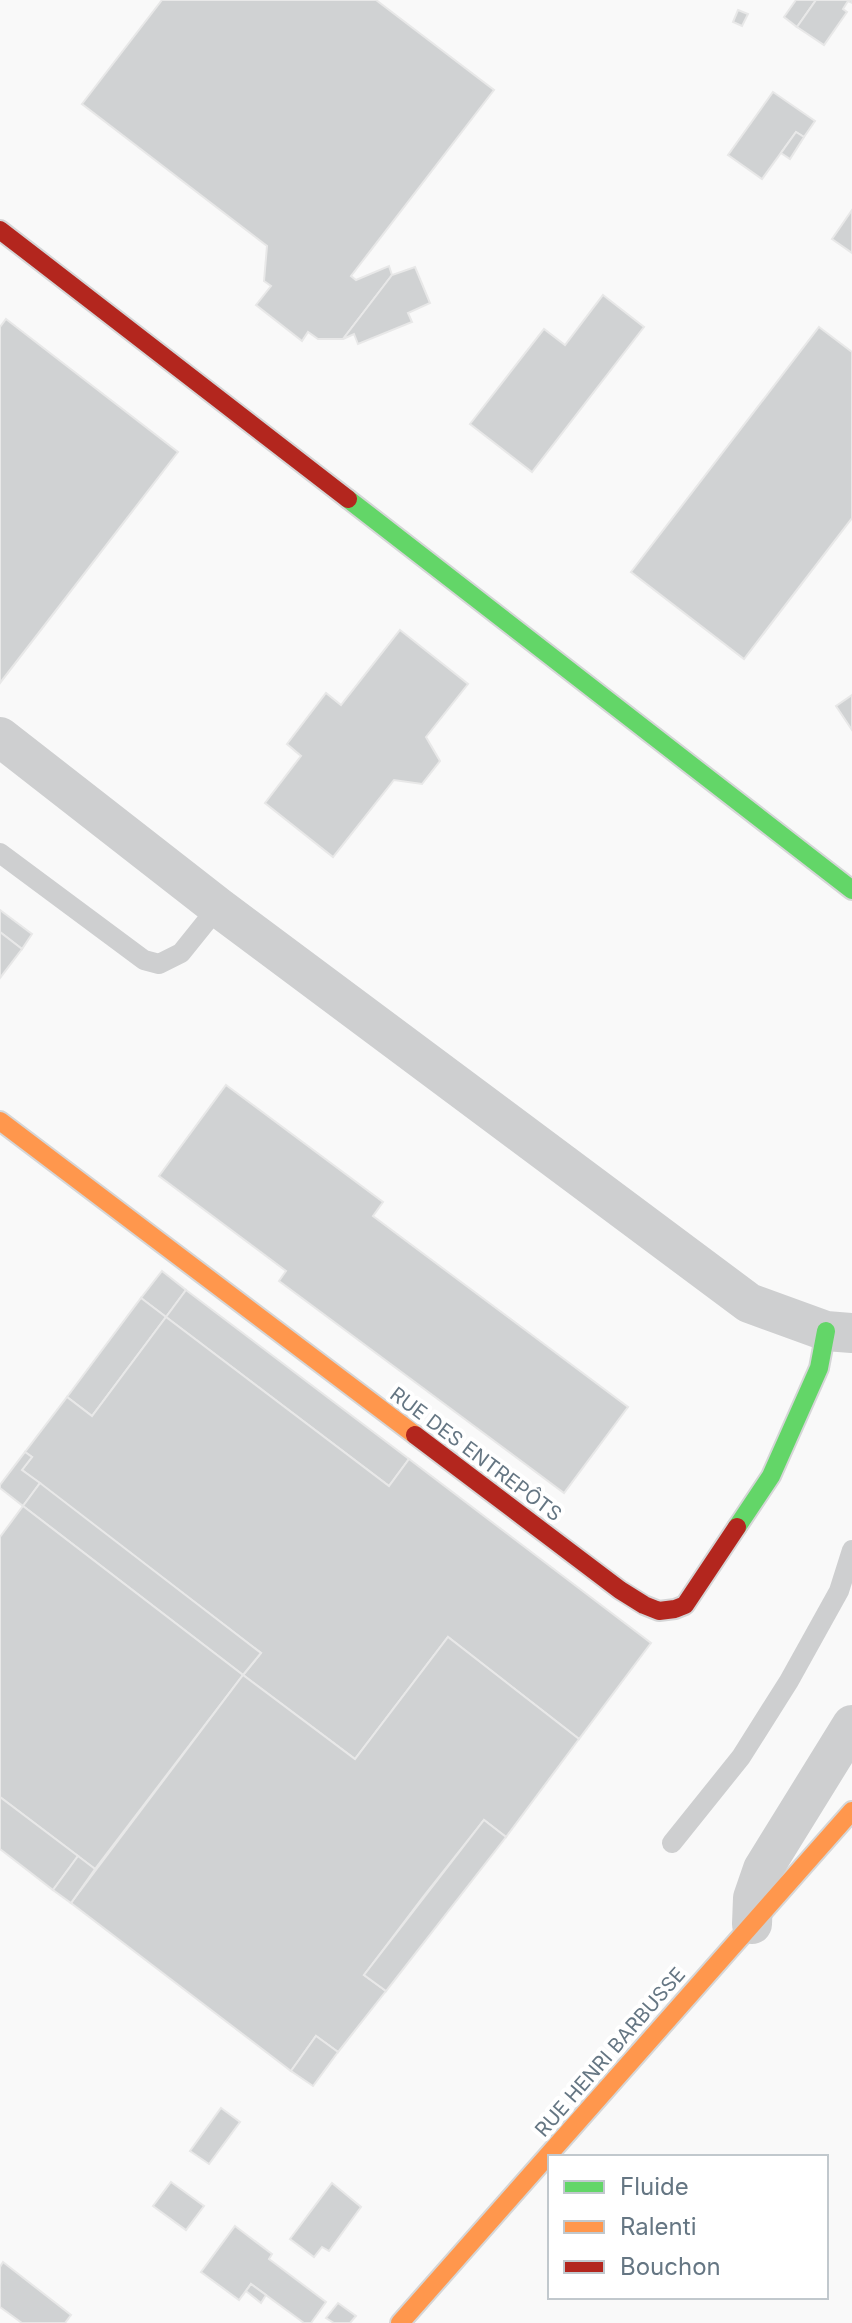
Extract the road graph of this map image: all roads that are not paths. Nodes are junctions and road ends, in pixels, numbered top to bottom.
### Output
1 (3, 238) edge
2 (0, 737) edge
3 (0, 853) edge
4 (852, 890) edge
5 (218, 907) junction
6 (0, 1121) edge
7 (839, 1332) edge
8 (852, 1550) edge
9 (852, 1725) edge
10 (852, 1811) edge
11 (672, 1843) dead end
12 (752, 1924) junction
13 (548, 2155) edge
14 (548, 2155) edge
15 (400, 2323) edge

1 - 4 street
2 - 5 street
3 - 5 lane
5 - 7 street
6 - 7 street, RUE DES ENTREPÔTS
8 - 11 lane
9 - 12 street
10 - 12 street, RUE HENRI BARBUSSE
12 - 13 street, RUE HENRI BARBUSSE
14 - 15 street, RUE HENRI BARBUSSE

